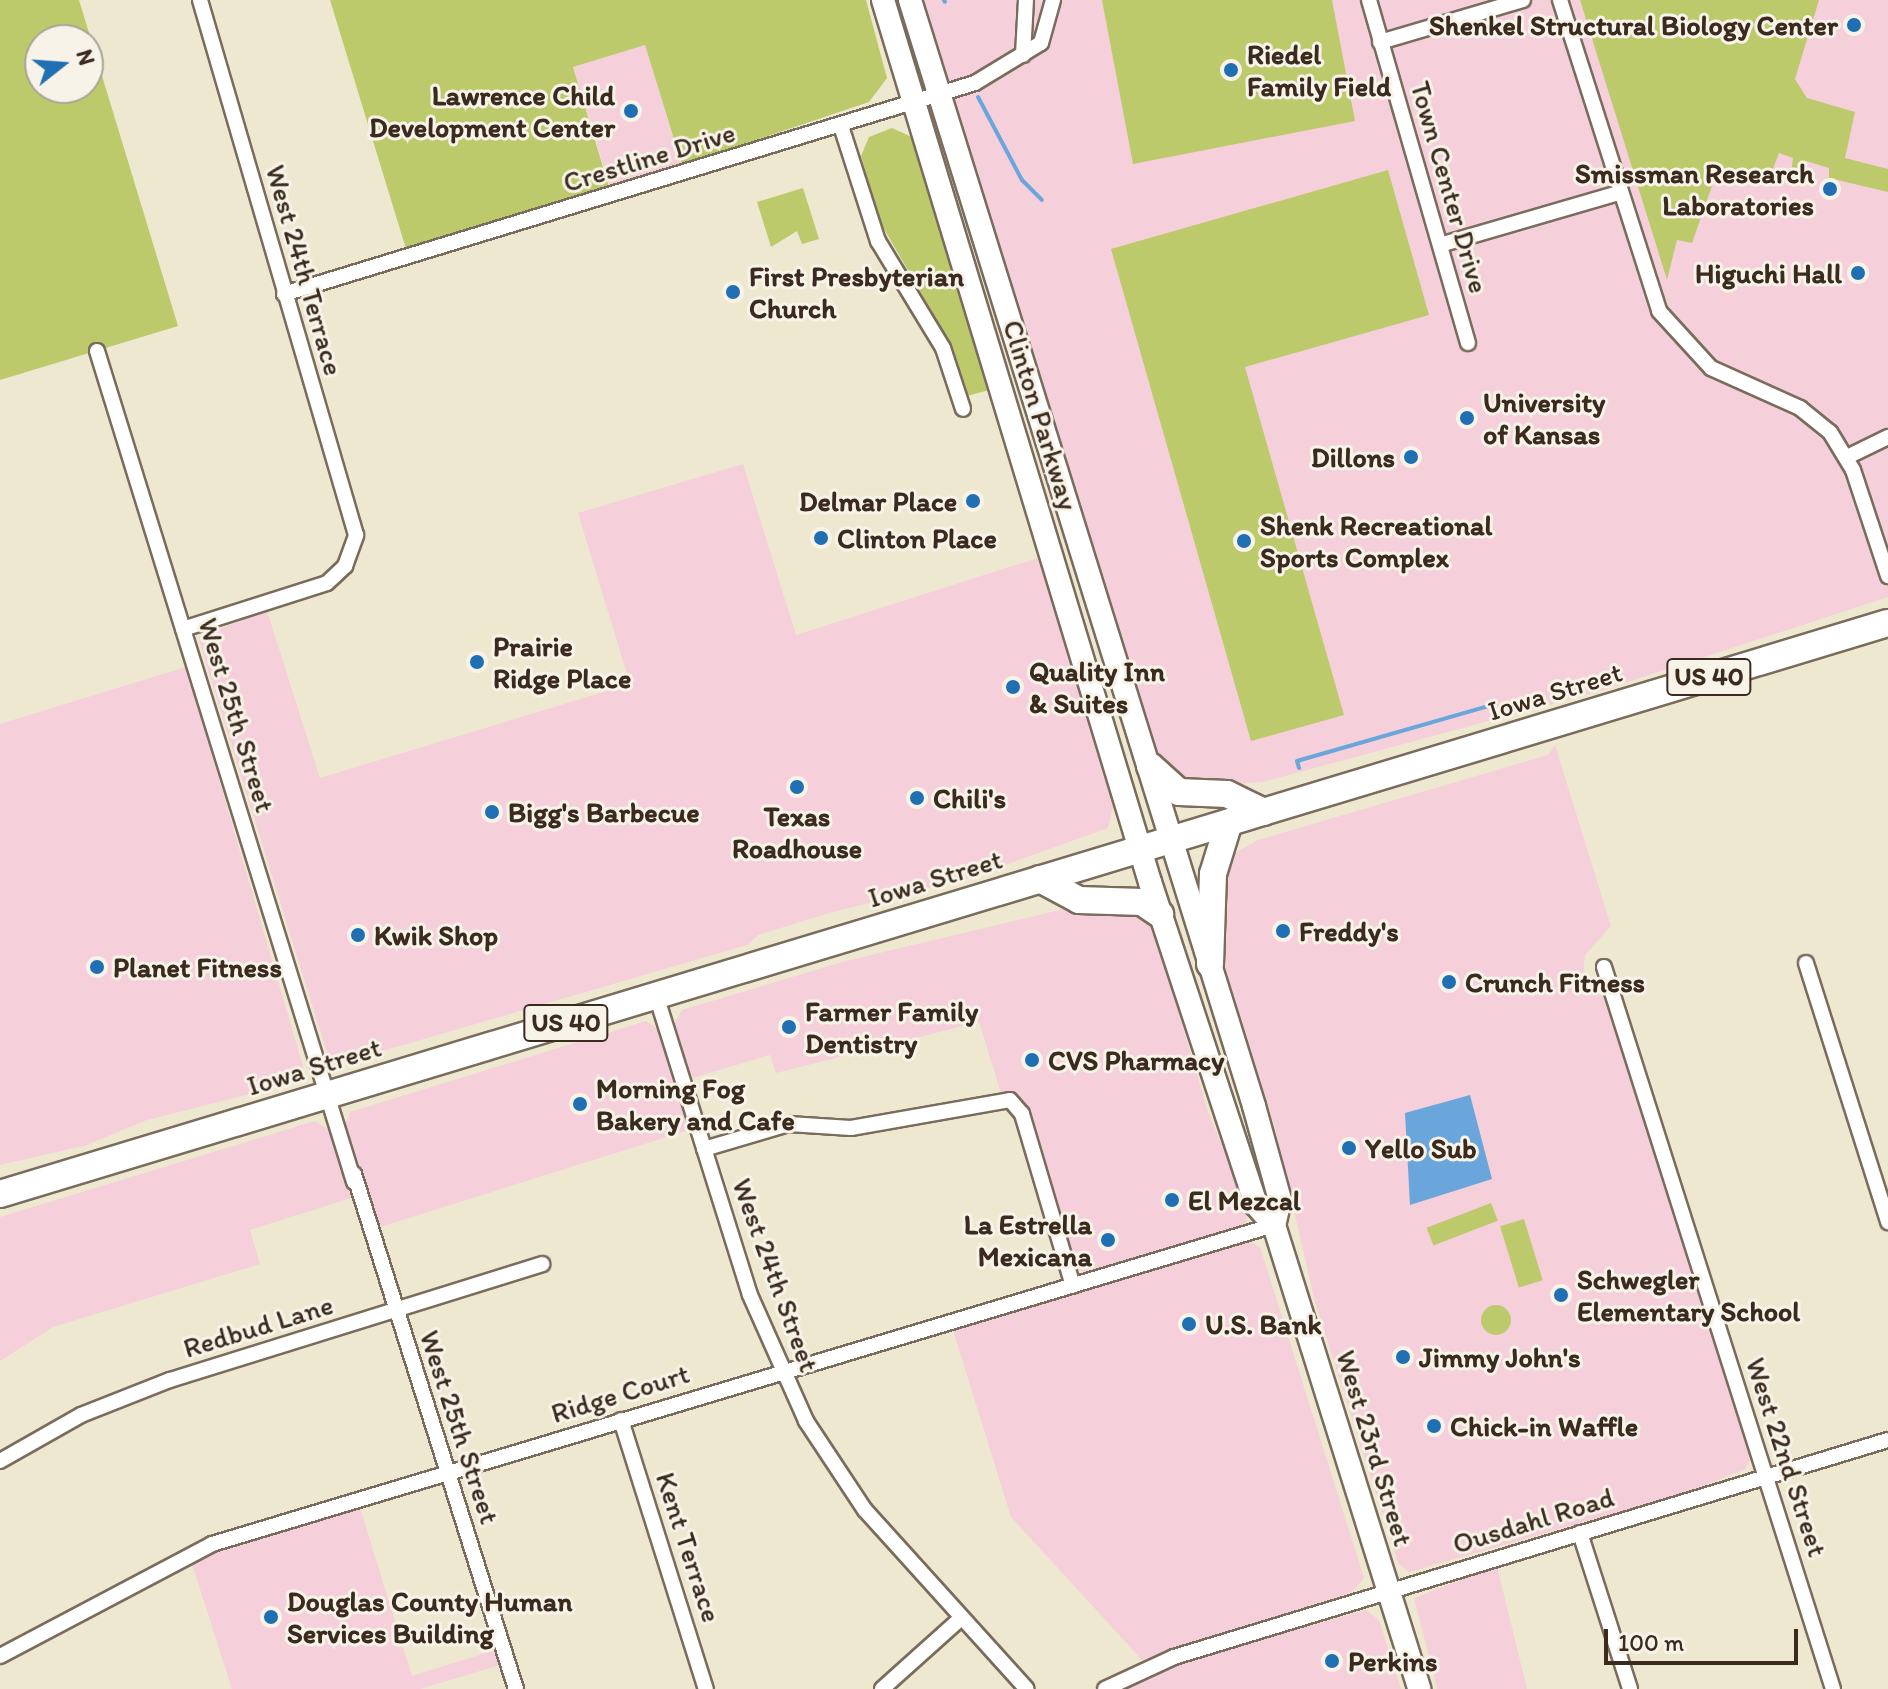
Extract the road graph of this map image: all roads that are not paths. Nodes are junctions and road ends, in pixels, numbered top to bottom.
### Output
1 (200, 0) edge
2 (883, 0) edge
3 (910, 0) edge
4 (1026, 0) edge
5 (1053, 0) edge
6 (1369, 0) edge
7 (1523, 0) edge
8 (1560, 0) edge
9 (1380, 42) junction
10 (1023, 55) junction
11 (939, 95) junction
12 (914, 103) junction
13 (841, 126) junction
14 (1618, 193) junction
15 (1443, 244) junction
16 (284, 294) junction
17 (1468, 343) dead end
18 (97, 351) dead end
19 (963, 409) dead end
20 (1888, 437) edge
21 (1847, 457) junction
22 (1888, 576) edge
23 (1888, 623) edge
24 (183, 629) junction
25 (1150, 766) junction
26 (1264, 812) junction
27 (1229, 822) junction
28 (1173, 839) junction
29 (1141, 849) junction
30 (1040, 879) junction
31 (1160, 914) junction
32 (1806, 963) dead end
33 (1210, 964) junction
34 (1604, 967) dead end
35 (656, 995) junction
36 (326, 1095) junction
37 (704, 1149) junction
38 (0, 1194) edge
39 (1888, 1222) edge
40 (1274, 1225) junction
41 (542, 1264) dead end
42 (1073, 1286) junction
43 (395, 1310) junction
44 (782, 1373) junction
45 (621, 1420) junction
46 (1888, 1440) edge
47 (0, 1461) edge
48 (447, 1473) junction
49 (1766, 1477) junction
50 (1580, 1533) junction
51 (1388, 1591) junction
52 (961, 1618) junction
53 (0, 1656) edge
54 (516, 1689) edge
55 (706, 1689) edge
56 (882, 1689) edge
57 (1027, 1689) edge
58 (1105, 1689) edge
59 (1419, 1689) edge
60 (1630, 1689) edge
61 (1833, 1689) edge

1 - 16 street, West 24th Terrace
2 - 12 main road, Clinton Parkway
3 - 11 main road, Clinton Parkway
4 - 10 street
5 - 10 street, Crestline Drive
6 - 9 street, Town Center Drive
7 - 9 street
8 - 14 street
9 - 15 street, Town Center Drive
10 - 11 street, Crestline Drive
11 - 12 street, Crestline Drive
11 - 25 main road, Clinton Parkway
12 - 13 street, Crestline Drive
12 - 29 main road, Clinton Parkway
13 - 16 street, Crestline Drive
13 - 19 street
14 - 15 street
14 - 21 street
15 - 17 street, Town Center Drive
16 - 24 street, West 24th Terrace
18 - 24 street, West 25th Street
20 - 21 street
21 - 22 street
23 - 26 highway, Iowa Street / US 40
24 - 36 street, West 25th Street
25 - 26 highway
25 - 28 main road, Clinton Parkway
26 - 27 highway, Iowa Street / US 40
27 - 28 highway, Iowa Street / US 40
27 - 33 highway
28 - 29 highway, Iowa Street / US 40
28 - 33 main road, West 23rd Street
29 - 30 highway, Iowa Street / US 40
29 - 31 main road, West 23rd Street
30 - 31 highway
30 - 35 highway, Iowa Street / US 40
31 - 40 main road, West 23rd Street
32 - 39 street
33 - 40 main road, West 23rd Street
34 - 49 street, West 22nd Street
35 - 36 highway, Iowa Street / US 40
35 - 37 street, West 24th Street
36 - 38 highway, Iowa Street / US 40
36 - 43 street, West 25th Street
37 - 42 street
37 - 44 street, West 24th Street
40 - 42 street, Ridge Court
40 - 51 main road, West 23rd Street
41 - 43 street, Redbud Lane
42 - 44 street, Ridge Court
43 - 47 street, Redbud Lane
43 - 48 street, West 25th Street
44 - 45 street, Ridge Court
44 - 52 street, West 24th Street
45 - 48 street, Ridge Court
45 - 55 street, Kent Terrace
46 - 49 street, Ousdahl Road
48 - 53 street, Ridge Court
48 - 54 street, West 25th Street
49 - 50 street, Ousdahl Road
49 - 61 street, West 22nd Street
50 - 51 street, Ousdahl Road
50 - 60 street
51 - 58 street, Ousdahl Road
51 - 59 main road, West 23rd Street
52 - 56 street
52 - 57 street, West 24th Street

